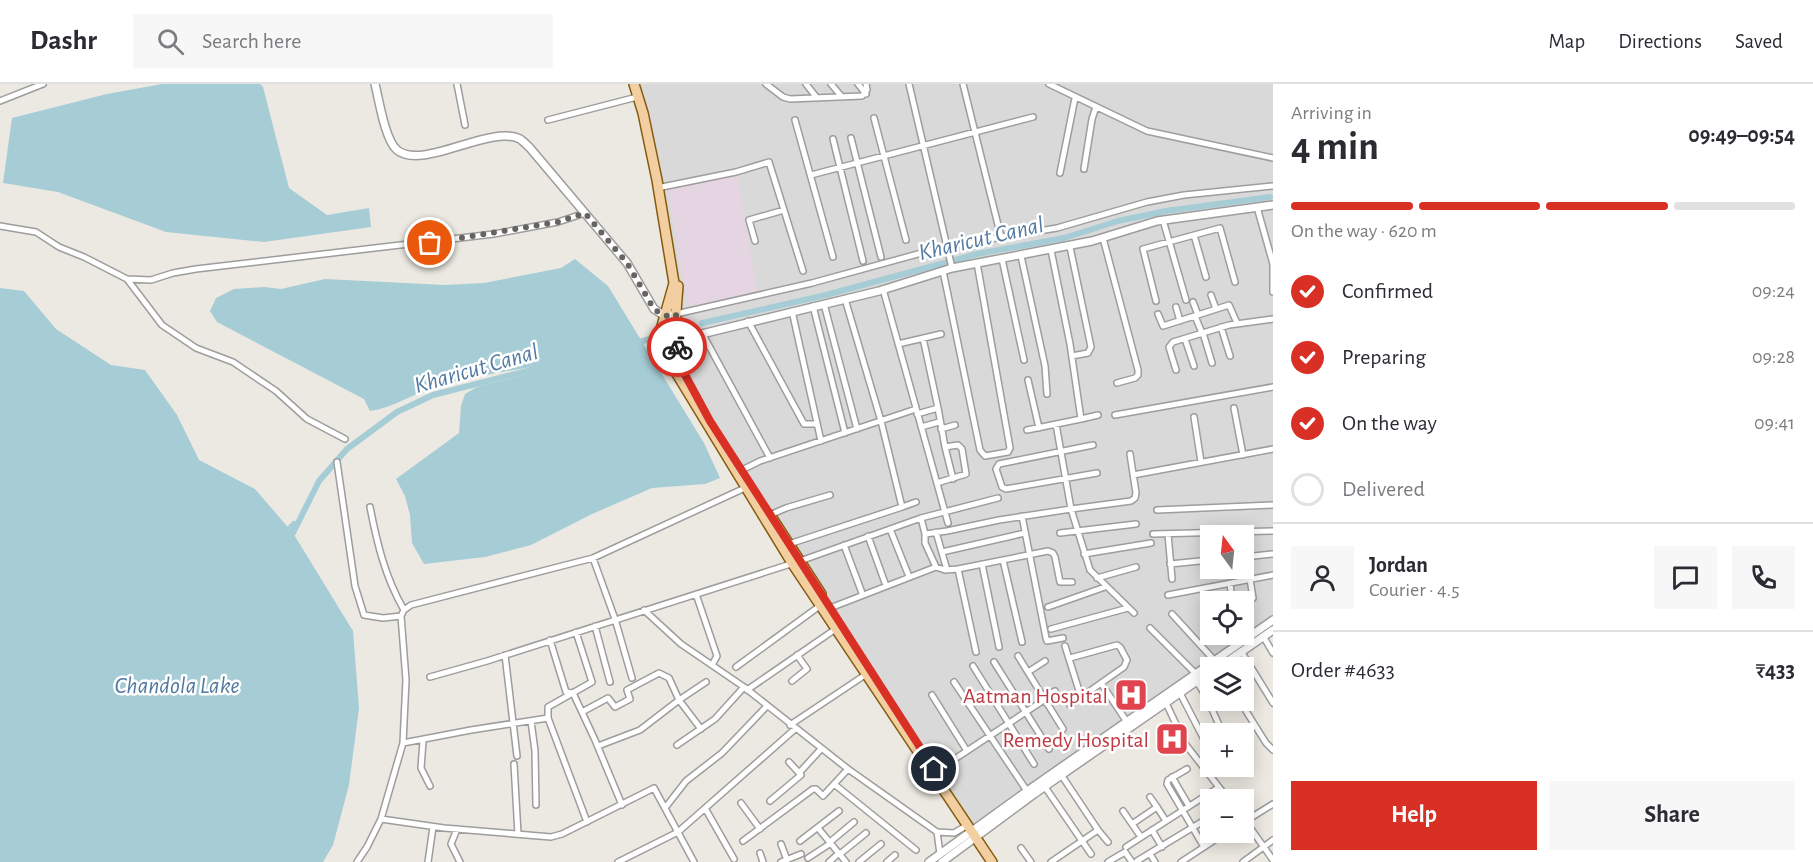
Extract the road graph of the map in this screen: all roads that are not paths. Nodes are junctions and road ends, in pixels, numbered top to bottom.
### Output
1 (43, 84) edge
2 (375, 84) edge
3 (457, 84) edge
4 (636, 84) edge
5 (766, 84) edge
6 (806, 84) edge
7 (831, 84) edge
8 (858, 84) edge
9 (866, 84) edge
10 (909, 84) edge
11 (963, 84) edge
12 (1049, 84) edge
13 (1060, 87) edge
14 (866, 94) junction
15 (637, 97) junction
16 (842, 97) junction
17 (817, 98) junction
18 (1075, 98) junction
19 (0, 101) edge
20 (1096, 107) junction
21 (1033, 117) dead end
22 (874, 118) dead end
23 (548, 120) dead end
24 (795, 120) dead end
25 (465, 125) dead end
26 (975, 132) junction
27 (851, 138) dead end
28 (832, 139) dead end
29 (923, 146) junction
30 (885, 156) junction
31 (1273, 158) edge
32 (857, 163) junction
33 (840, 168) junction
34 (1084, 170) dead end
35 (1060, 173) dead end
36 (812, 175) junction
37 (1273, 186) edge
38 (662, 187) junction
39 (1273, 205) edge
40 (1257, 207) junction
41 (784, 210) junction
42 (585, 213) junction
43 (1163, 220) junction
44 (0, 226) edge
45 (1194, 235) junction
46 (1001, 237) junction
47 (1103, 237) junction
48 (906, 240) dead end
49 (755, 242) dead end
50 (1169, 242) junction
51 (947, 246) junction
52 (1070, 247) junction
53 (1051, 250) junction
54 (1021, 256) junction
55 (833, 257) dead end
56 (880, 257) dead end
57 (1002, 259) junction
58 (863, 261) dead end
59 (977, 264) junction
60 (952, 268) junction
61 (803, 271) dead end
62 (943, 271) junction
63 (1206, 277) dead end
64 (127, 279) junction
65 (1235, 282) dead end
66 (884, 290) junction
67 (1273, 292) edge
68 (1211, 295) dead end
69 (845, 299) junction
70 (1186, 300) dead end
71 (1156, 301) dead end
72 (1193, 302) dead end
73 (824, 304) junction
74 (813, 306) junction
75 (1176, 307) dead end
76 (1215, 309) junction
77 (792, 311) junction
78 (676, 314) junction
79 (1158, 315) dead end
80 (1197, 315) junction
81 (665, 316) junction
82 (1273, 319) edge
83 (748, 321) junction
84 (1180, 321) junction
85 (1237, 323) junction
86 (1221, 327) junction
87 (702, 333) junction
88 (1202, 333) junction
89 (941, 334) dead end
90 (923, 338) junction
91 (1185, 339) junction
92 (677, 340) junction
93 (661, 341) junction
94 (898, 344) junction
95 (1072, 356) junction
96 (1230, 356) dead end
97 (1024, 360) dead end
98 (1212, 363) dead end
99 (1194, 366) dead end
100 (1176, 370) dead end
101 (1028, 380) dead end
102 (1117, 383) dead end
103 (1273, 387) edge
104 (1047, 394) dead end
105 (938, 408) junction
106 (1234, 408) dead end
107 (917, 411) junction
108 (1098, 415) dead end
109 (1115, 415) dead end
110 (1194, 417) dead end
111 (1080, 419) junction
112 (881, 421) junction
113 (939, 422) junction
114 (817, 424) junction
115 (1056, 424) junction
116 (956, 425) dead end
117 (921, 427) junction
118 (1039, 428) junction
119 (857, 429) junction
120 (941, 429) junction
121 (1027, 430) dead end
122 (845, 433) junction
123 (345, 439) dead end
124 (820, 441) junction
125 (1093, 445) dead end
126 (945, 447) junction
127 (1273, 449) edge
128 (1061, 450) junction
129 (1131, 454) dead end
130 (1243, 455) junction
131 (770, 458) junction
132 (337, 462) dead end
133 (1201, 462) junction
134 (740, 471) junction
135 (1097, 472) dead end
136 (1133, 475) junction
137 (1065, 478) junction
138 (953, 479) junction
139 (937, 483) junction
140 (747, 486) junction
141 (830, 495) dead end
142 (998, 498) dead end
143 (916, 502) dead end
144 (1273, 505) edge
145 (370, 507) dead end
146 (902, 507) junction
147 (1071, 509) junction
148 (1157, 510) dead end
149 (945, 511) junction
150 (770, 516) junction
151 (1022, 516) junction
152 (921, 518) junction
153 (948, 523) dead end
154 (1136, 524) dead end
155 (890, 529) junction
156 (1077, 531) junction
157 (1273, 531) edge
158 (936, 532) junction
159 (1060, 532) dead end
160 (1025, 533) junction
161 (925, 534) junction
162 (1153, 534) dead end
163 (1168, 534) junction
164 (868, 536) junction
165 (1151, 543) dead end
166 (788, 544) junction
167 (843, 545) junction
168 (942, 552) junction
169 (1084, 554) junction
170 (1273, 554) edge
171 (1029, 555) junction
172 (1254, 555) edge
173 (593, 558) junction
174 (1004, 560) junction
175 (1200, 561) edge
176 (796, 562) junction
177 (982, 564) junction
178 (1170, 564) junction
179 (936, 567) junction
180 (1136, 567) dead end
181 (958, 569) junction
182 (947, 570) junction
183 (908, 574) dead end
184 (1273, 575) edge
185 (1097, 578) junction
186 (1254, 578) edge
187 (1172, 579) dead end
188 (1250, 579) joint
189 (1072, 582) dead end
190 (885, 583) dead end
191 (1230, 583) junction
192 (1105, 587) junction
193 (1231, 591) edge
194 (1252, 591) edge
195 (862, 593) dead end
196 (696, 594) junction
197 (1168, 595) dead end
198 (826, 607) junction
199 (1048, 607) dead end
200 (1128, 608) junction
201 (644, 610) junction
202 (403, 613) junction
203 (1134, 614) dead end
204 (1172, 614) dead end
205 (615, 619) junction
206 (1273, 620) edge
207 (595, 626) junction
208 (837, 628) junction
209 (1150, 628) dead end
210 (1051, 629) dead end
211 (1273, 630) edge
212 (576, 632) junction
213 (1263, 636) junction
214 (1063, 638) dead end
215 (550, 640) junction
216 (1022, 642) dead end
217 (1065, 646) dead end
218 (999, 647) dead end
219 (1241, 651) junction
220 (976, 652) dead end
221 (1273, 653) edge
222 (505, 655) junction
223 (797, 655) junction
224 (1018, 656) dead end
225 (1210, 657) edge
226 (1225, 657) edge
227 (1229, 657) edge
228 (1070, 658) junction
229 (1045, 661) dead end
230 (994, 662) dead end
231 (712, 665) junction
232 (973, 666) dead end
233 (736, 667) dead end
234 (869, 672) junction
235 (1028, 672) junction
236 (1200, 675) edge
237 (1200, 676) edge
238 (430, 677) dead end
239 (632, 678) dead end
240 (1196, 678) junction
241 (610, 681) dead end
242 (792, 681) dead end
243 (706, 682) dead end
244 (954, 682) dead end
245 (1101, 683) junction
246 (745, 688) junction
247 (1054, 691) dead end
248 (573, 693) junction
249 (1180, 693) junction
250 (932, 695) dead end
251 (1081, 697) junction
252 (1044, 699) junction
253 (679, 700) junction
254 (1165, 701) junction
255 (1273, 704) edge
256 (1070, 705) dead end
257 (767, 706) junction
258 (1246, 711) dead end
259 (582, 712) junction
260 (1026, 712) junction
261 (548, 718) junction
262 (531, 721) junction
263 (1127, 722) junction
264 (1218, 723) edge
265 (512, 724) junction
266 (1009, 724) junction
267 (792, 727) junction
268 (701, 729) junction
269 (1063, 729) dead end
270 (1200, 732) edge
271 (990, 736) junction
272 (1273, 738) edge
273 (423, 741) junction
274 (403, 743) junction
275 (1266, 743) junction
276 (677, 745) dead end
277 (598, 746) junction
278 (1049, 748) dead end
279 (821, 749) junction
280 (1273, 750) edge
281 (967, 751) junction
282 (517, 756) dead end
283 (789, 762) dead end
284 (514, 764) dead end
285 (1034, 764) dead end
286 (848, 769) junction
287 (1187, 769) dead end
288 (800, 772) junction
289 (934, 773) junction
290 (1062, 776) junction
291 (1172, 777) junction
292 (834, 784) junction
293 (430, 786) dead end
294 (1045, 787) junction
295 (1219, 787) joint
296 (1026, 791) junction
297 (1150, 797) dead end
298 (770, 801) dead end
299 (741, 803) dead end
300 (1273, 804) edge
301 (536, 805) dead end
302 (622, 805) junction
303 (1189, 806) junction
304 (1157, 807) junction
305 (665, 808) junction
306 (705, 808) junction
307 (1182, 810) junction
308 (839, 811) dead end
309 (1123, 811) dead end
310 (1254, 815) edge
311 (381, 819) junction
312 (1166, 821) junction
313 (587, 822) junction
314 (854, 822) dead end
315 (1200, 823) edge
316 (1132, 824) junction
317 (433, 826) junction
318 (818, 828) junction
319 (1192, 828) junction
320 (457, 829) junction
321 (760, 829) junction
322 (1098, 830) junction
323 (1152, 830) junction
324 (678, 832) junction
325 (937, 832) junction
326 (973, 832) junction
327 (866, 833) dead end
328 (518, 834) junction
329 (1254, 834) edge
330 (1141, 837) junction
331 (1273, 840) edge
332 (743, 841) dead end
333 (800, 841) dead end
334 (1082, 841) junction
335 (831, 842) junction
336 (1108, 842) dead end
337 (1210, 843) edge
338 (781, 844) dead end
339 (881, 844) dead end
340 (1263, 846) junction
341 (1126, 847) dead end
342 (1162, 847) junction
343 (1204, 847) junction
344 (1021, 848) dead end
345 (916, 850) dead end
346 (760, 853) dead end
347 (801, 854) dead end
348 (839, 854) junction
349 (1091, 854) dead end
350 (1150, 854) junction
351 (895, 855) dead end
352 (1191, 855) junction
353 (808, 858) dead end
354 (941, 858) edge
355 (734, 859) dead end
356 (1273, 860) edge
357 (784, 861) edge
358 (1137, 861) edge
359 (357, 862) edge
360 (428, 862) edge
361 (460, 862) edge
362 (618, 862) edge
363 (694, 862) edge
364 (763, 862) edge
365 (828, 862) edge
366 (846, 862) edge
367 (859, 862) edge
368 (887, 862) edge
369 (929, 862) edge
370 (992, 862) edge
371 (998, 862) edge
372 (1031, 862) edge
373 (1051, 862) edge
374 (1108, 862) edge
375 (1132, 862) edge
376 (1155, 862) edge
377 (1181, 862) edge
378 (1196, 862) edge
379 (1243, 862) edge

1 - 19 street
2 - 42 street
3 - 25 street
4 - 15 main road
4 - 38 main road
5 - 17 street
6 - 17 street
7 - 16 street
8 - 14 street
9 - 14 street
10 - 29 street
11 - 26 street
12 - 13 street
13 - 18 street
14 - 16 street
15 - 23 street
15 - 81 main road
16 - 17 street
18 - 20 street
18 - 35 street
20 - 31 street
20 - 34 street
21 - 26 street
22 - 30 street
24 - 36 street
26 - 29 street
26 - 46 street
27 - 32 street
28 - 33 street
29 - 30 street
29 - 51 street
30 - 32 street
30 - 48 street
32 - 33 street
32 - 56 street
33 - 36 street
33 - 58 street
36 - 55 street
37 - 46 street
38 - 41 street
38 - 78 main road
39 - 40 street
40 - 43 street
40 - 67 street
41 - 49 street
41 - 61 street
42 - 64 street
42 - 81 street
43 - 47 street
43 - 50 street
44 - 64 street
45 - 50 street
45 - 63 street
45 - 65 street
46 - 51 street
47 - 52 street
47 - 102 street
50 - 70 street
50 - 71 street
51 - 60 street
51 - 78 street
52 - 53 street
52 - 95 street
53 - 54 street
53 - 95 street
54 - 57 street
54 - 104 street
57 - 59 street
57 - 97 street
59 - 60 street
59 - 62 street
60 - 62 street
62 - 66 street
64 - 123 street
66 - 69 street
66 - 94 street
68 - 76 street
69 - 73 street
69 - 112 street
72 - 80 street
73 - 74 street
73 - 119 street
74 - 77 street
74 - 122 street
75 - 84 street
76 - 80 street
76 - 85 street
77 - 83 street
77 - 114 street
78 - 81 street
78 - 92 main road
79 - 84 street
80 - 84 street
80 - 88 street
81 - 93 main road
82 - 85 street
83 - 87 street
83 - 114 street
85 - 86 street
86 - 88 street
86 - 96 street
87 - 92 street
87 - 131 street
88 - 91 street
88 - 98 street
89 - 90 street
90 - 94 street
90 - 105 street
91 - 99 street
91 - 100 street
92 - 93 street
92 - 134 main road
93 - 140 main road
94 - 107 street
95 - 111 street
101 - 118 street
103 - 109 street
105 - 107 street
105 - 113 street
106 - 130 street
107 - 112 street
107 - 117 street
108 - 111 street
110 - 133 street
111 - 115 street
112 - 119 street
112 - 146 street
113 - 117 street
113 - 120 street
114 - 124 street
115 - 118 street
115 - 128 street
116 - 120 street
117 - 139 street
118 - 121 street
119 - 122 street
120 - 126 street
122 - 124 street
124 - 131 street
125 - 128 street
126 - 138 street
126 - 138 street
127 - 130 street
128 - 137 street
128 - 137 street
129 - 136 street
130 - 133 street
131 - 134 street
132 - 202 street
133 - 136 street
134 - 140 main road
135 - 137 street
136 - 147 street
137 - 147 street
138 - 139 street
139 - 149 street
140 - 150 main road
140 - 173 street
140 - 176 main road
141 - 150 street
142 - 149 street
143 - 146 street
144 - 148 street
145 - 202 street
146 - 166 street
147 - 151 street
147 - 156 street
149 - 152 street
149 - 153 street
150 - 166 main road
151 - 158 street
151 - 160 street
152 - 155 street
152 - 161 street
154 - 156 street
155 - 164 street
155 - 183 street
156 - 159 street
156 - 169 street
157 - 163 street
158 - 161 street
158 - 168 street
160 - 168 street
160 - 171 street
161 - 179 street
162 - 163 street
163 - 178 street
164 - 167 street
164 - 190 street
165 - 169 street
166 - 176 main road
167 - 176 street
167 - 195 street
168 - 182 street
169 - 185 street
170 - 172 street
171 - 174 street
171 - 189 street
171 - 214 street
173 - 202 street
173 - 205 street
174 - 177 street
174 - 216 street
175 - 178 street
176 - 196 street
176 - 198 main road
177 - 181 street
177 - 218 street
178 - 187 street
179 - 182 street
179 - 198 street
180 - 185 street
181 - 182 street
181 - 220 street
184 - 186 street
185 - 192 street
188 - 191 street
188 - 194 street
191 - 193 street
191 - 197 street
192 - 199 street
192 - 200 street
196 - 201 street
196 - 231 street
198 - 208 main road
198 - 233 street
198 - 234 main road
200 - 203 street
200 - 210 street
201 - 205 street
201 - 231 street
202 - 274 street
204 - 225 street
205 - 207 street
205 - 239 street
206 - 226 street
207 - 212 street
207 - 241 street
208 - 223 street
208 - 234 main road
209 - 240 street
211 - 213 street
212 - 215 street
212 - 248 street
213 - 219 street
213 - 221 street
215 - 222 street
215 - 248 street
217 - 228 street
219 - 227 street
219 - 255 street
222 - 238 street
222 - 265 street
223 - 242 street
223 - 246 street
224 - 235 street
228 - 245 street
228 - 251 street
229 - 235 street
230 - 260 street
231 - 246 street
232 - 266 street
234 - 267 street
234 - 289 main road
235 - 252 street
236 - 240 street
237 - 240 street
240 - 249 street
240 - 254 street
240 - 264 street
243 - 253 street
244 - 271 street
245 - 251 street
245 - 263 street
246 - 257 street
246 - 268 street
247 - 252 street
248 - 259 street
248 - 261 street
249 - 254 street
249 - 270 street
250 - 281 street
251 - 256 street
252 - 260 street
252 - 269 street
253 - 259 street
253 - 268 street
253 - 277 street
254 - 263 street
254 - 290 street
254 - 295 street
257 - 267 street
257 - 305 street
258 - 275 street
259 - 277 street
260 - 266 street
260 - 278 street
261 - 262 street
261 - 313 street
262 - 265 street
262 - 301 street
263 - 296 street
265 - 273 street
265 - 282 street
266 - 271 street
266 - 285 street
267 - 279 street
267 - 306 street
268 - 276 street
271 - 281 street
271 - 296 street
272 - 275 street
273 - 274 street
273 - 293 street
274 - 311 street
275 - 280 street
277 - 302 street
279 - 286 street
279 - 288 street
281 - 289 street
283 - 288 street
284 - 328 street
286 - 292 street
286 - 325 street
287 - 291 street
288 - 298 street
289 - 326 main road
290 - 294 street
290 - 322 street
291 - 303 street
291 - 307 street
292 - 321 street
292 - 345 street
294 - 326 street
294 - 334 street
295 - 303 street
296 - 326 street
297 - 304 street
299 - 321 street
300 - 310 street
302 - 305 street
302 - 313 street
303 - 307 street
304 - 312 street
304 - 316 street
305 - 324 street
306 - 324 street
306 - 355 street
307 - 312 street
307 - 319 street
308 - 318 street
309 - 316 street
311 - 317 street
311 - 359 street
312 - 323 street
313 - 328 street
314 - 335 street
315 - 319 street
316 - 330 street
317 - 320 street
317 - 360 street
318 - 333 street
318 - 335 street
319 - 342 street
319 - 343 street
320 - 328 street
320 - 361 street
321 - 332 street
322 - 334 street
322 - 336 street
323 - 330 street
323 - 342 street
324 - 362 street
324 - 363 street
325 - 326 street
325 - 354 street
326 - 354 street
326 - 370 main road
326 - 371 main road
327 - 348 street
329 - 340 street
330 - 341 street
331 - 340 street
334 - 349 street
334 - 373 street
335 - 348 street
335 - 353 street
337 - 343 street
338 - 357 street
339 - 367 street
340 - 356 street
340 - 379 street
342 - 350 street
343 - 352 street
344 - 372 street
346 - 364 street
347 - 357 street
348 - 365 street
348 - 366 street
350 - 358 street
350 - 376 street
351 - 368 street
352 - 377 street
352 - 378 street
354 - 369 street
374 - 375 street

